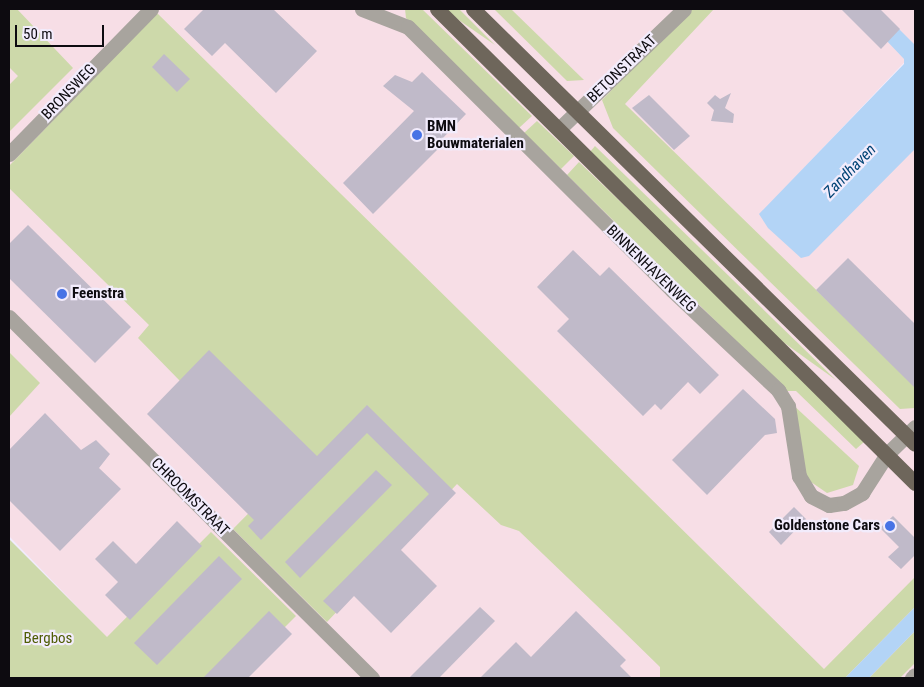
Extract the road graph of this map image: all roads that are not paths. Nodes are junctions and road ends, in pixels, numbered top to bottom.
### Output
1 (151, 9) edge
2 (362, 9) edge
3 (437, 9) edge
4 (473, 9) edge
5 (684, 9) edge
6 (577, 113) junction
7 (559, 129) junction
8 (9, 154) edge
9 (9, 316) edge
10 (912, 435) edge
11 (887, 454) junction
12 (915, 483) edge
13 (915, 675) edge
14 (372, 678) edge
15 (912, 678) edge

1 - 8 street, BRONSWEG
2 - 11 street, BINNENHAVENWEG
3 - 7 main road
4 - 6 main road, BINNENHAVENWEG
5 - 6 street, BETONSTRAAT
6 - 7 street, BETONSTRAAT
6 - 10 main road, BINNENHAVENWEG
7 - 11 main road
9 - 14 street, CHROOMSTRAAT
10 - 11 street, BINNENHAVENWEG
11 - 12 main road
13 - 15 street

